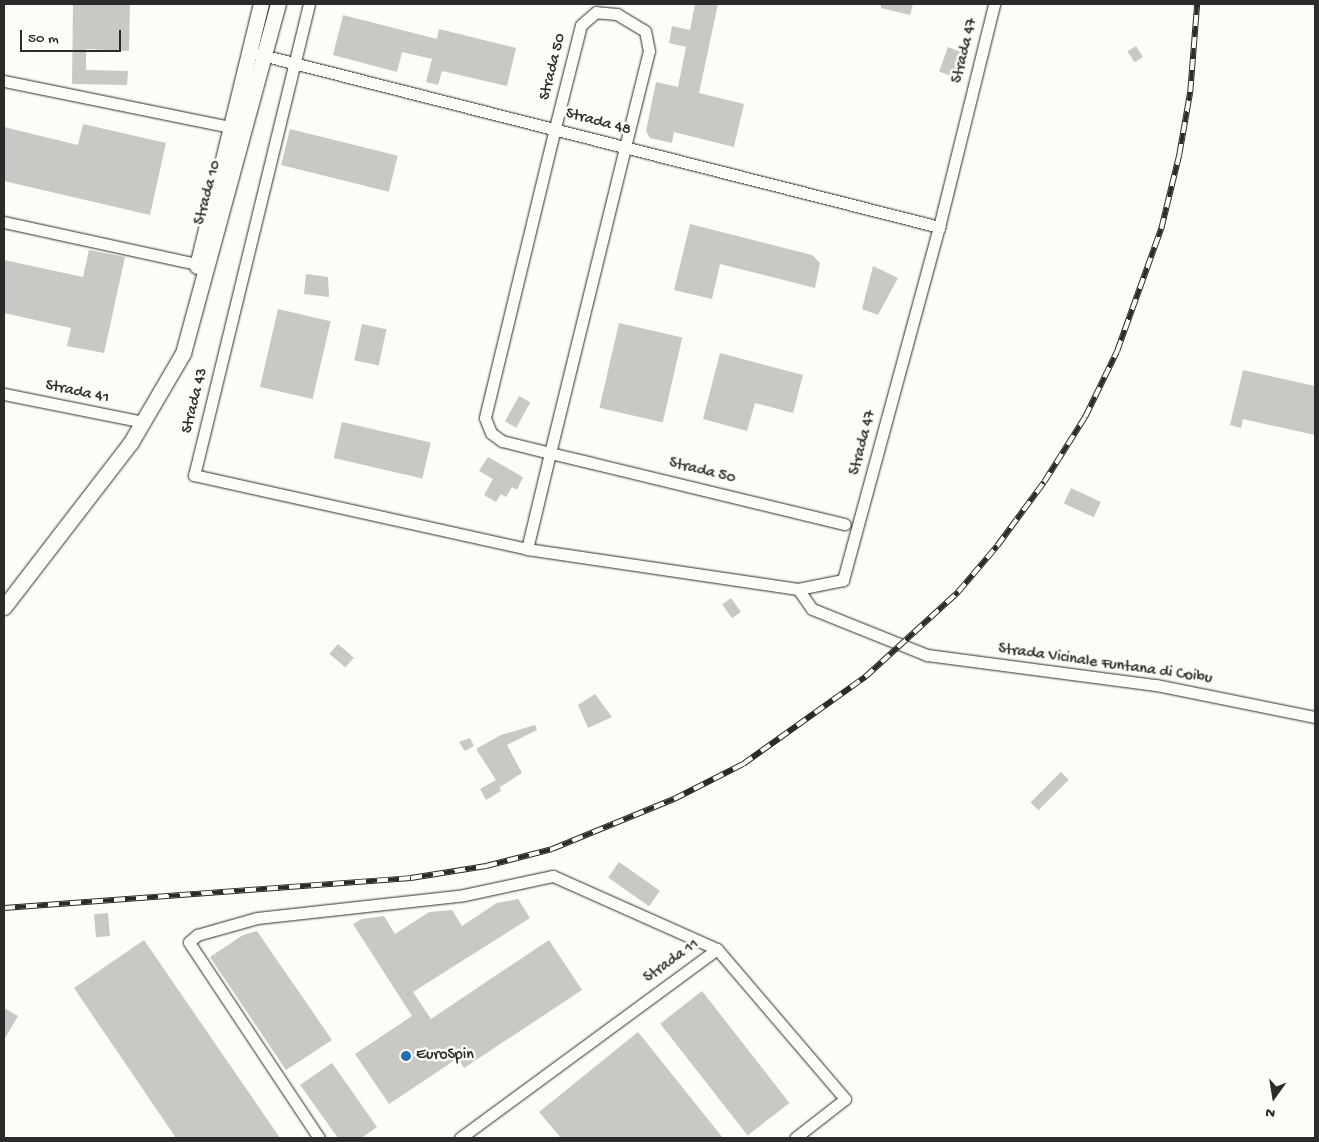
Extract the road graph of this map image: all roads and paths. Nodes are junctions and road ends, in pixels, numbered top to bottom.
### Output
1 (261, 4) edge
2 (278, 4) edge
3 (310, 4) edge
4 (994, 4) edge
5 (248, 52) junction
6 (264, 56) junction
7 (296, 63) junction
8 (4, 81) edge
9 (230, 127) junction
10 (555, 128) junction
11 (625, 147) junction
12 (4, 222) edge
13 (939, 227) junction
14 (197, 264) junction
15 (163, 388) junction
16 (4, 394) edge
17 (144, 422) junction
18 (550, 453) junction
19 (845, 524) dead end
20 (527, 549) junction
21 (798, 589) junction
22 (4, 607) edge
23 (1315, 717) edge
24 (717, 949) junction
25 (319, 1138) edge
26 (460, 1138) edge
27 (795, 1138) edge

1 - 5 street, Strada 10
2 - 6 street, Strada 10
3 - 7 street, Strada 43
4 - 13 street, Strada 47
5 - 6 street, Strada 48
5 - 9 street, Strada 10
6 - 7 street, Strada 48
6 - 15 street, Strada 10
7 - 10 street, Strada 48
7 - 20 street, Strada 43
8 - 9 street
9 - 14 street, Strada 10
10 - 11 street, Strada 48
10 - 11 street, Strada 50
10 - 18 street, Strada 50
11 - 13 street, Strada 48
11 - 18 street, Strada 50
12 - 14 street
13 - 21 street, Strada 47
14 - 15 street, Strada 10
15 - 17 street, Strada 10
16 - 17 street, Strada 41
17 - 22 street, Strada 10
18 - 19 street, Strada 50
18 - 20 street, Strada 50
20 - 21 street, Strada 47
21 - 23 street, Strada Vicinale Funtana di Coibu
24 - 25 street
24 - 26 street, Strada 11
24 - 27 street, Strada 11

